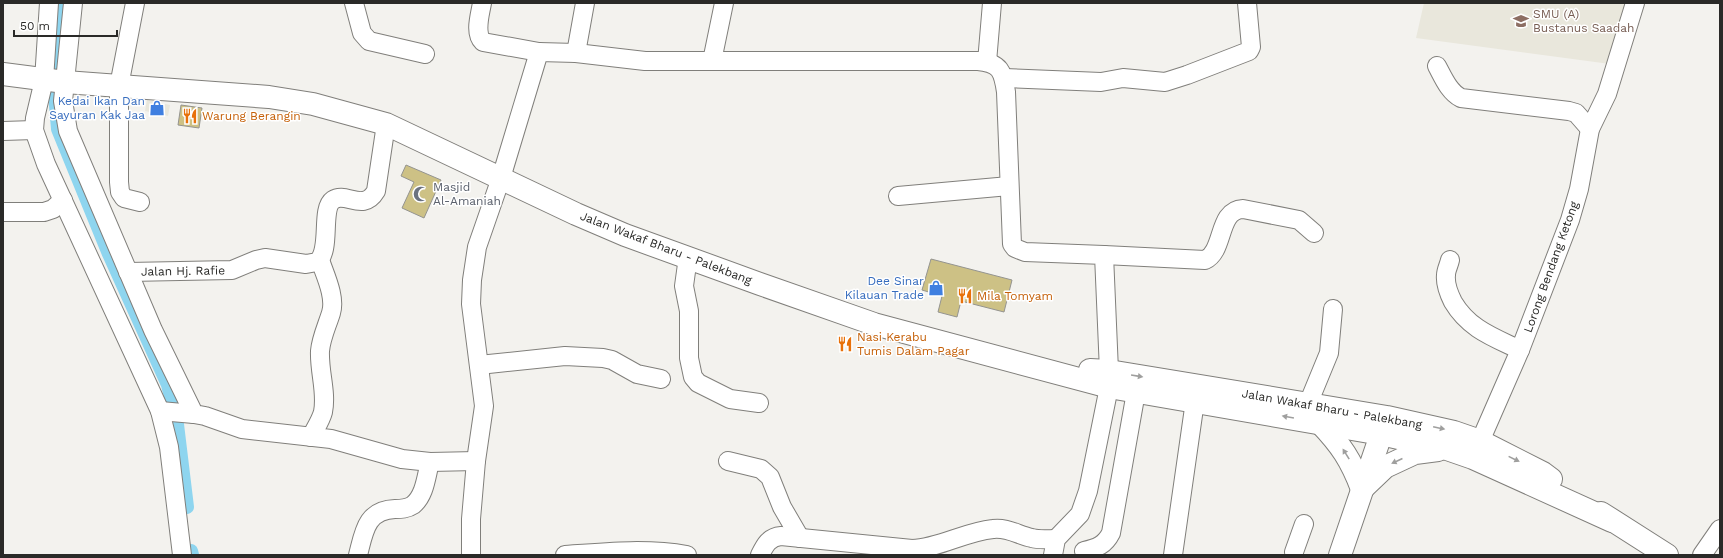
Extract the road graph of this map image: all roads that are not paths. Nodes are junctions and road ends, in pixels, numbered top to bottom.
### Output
1 (49, 3) edge
2 (73, 3) edge
3 (135, 3) edge
4 (354, 3) edge
5 (482, 3) edge
6 (584, 3) edge
7 (724, 3) edge
8 (992, 3) edge
9 (1246, 3) edge
10 (1635, 3) edge
11 (539, 52) junction
12 (576, 53) junction
13 (425, 54) dead end
14 (712, 62) junction
15 (987, 62) junction
16 (1437, 66) dead end
17 (3, 74) edge
18 (1004, 78) junction
19 (55, 81) junction
20 (119, 86) junction
21 (386, 124) junction
22 (1590, 129) junction
23 (34, 130) junction
24 (3, 131) edge
25 (501, 178) junction
26 (1009, 186) junction
27 (898, 196) dead end
28 (63, 200) junction
29 (140, 202) dead end
30 (3, 212) edge
31 (1314, 233) dead end
32 (1104, 255) junction
33 (688, 257) junction
34 (320, 260) junction
35 (1450, 260) dead end
36 (128, 272) junction
37 (1334, 309) dead end
38 (1520, 350) junction
39 (479, 365) junction
40 (661, 379) dead end
41 (1109, 379) junction
42 (1136, 392) junction
43 (1195, 401) junction
44 (759, 403) dead end
45 (1308, 404) junction
46 (164, 411) junction
47 (194, 414) junction
48 (1320, 423) junction
49 (1384, 425) junction
50 (311, 437) junction
51 (1447, 448) junction
52 (1476, 450) junction
53 (476, 461) junction
54 (430, 462) junction
55 (728, 462) dead end
56 (1362, 489) junction
57 (1304, 524) dead end
58 (1720, 529) edge
59 (800, 538) junction
60 (1055, 547) edge
61 (1084, 551) dead end
62 (1297, 554) edge
63 (182, 555) edge
64 (358, 555) edge
65 (471, 555) edge
66 (565, 555) edge
67 (687, 555) edge
68 (760, 555) edge
69 (1173, 555) edge
70 (1340, 555) edge
71 (1667, 555) edge
72 (1702, 555) edge

1 - 19 street
2 - 19 street
3 - 20 street
4 - 13 street
5 - 11 street
6 - 12 street
7 - 14 street
8 - 15 street
9 - 18 street
10 - 22 street, Lorong Bendang Ketong
11 - 12 street
11 - 25 street
12 - 14 street
14 - 15 street
15 - 18 street
16 - 22 street
17 - 19 main road, Jalan Wakaf Bharu - Palekbang
18 - 26 street
19 - 20 main road, Jalan Wakaf Bharu - Palekbang
19 - 23 street
19 - 36 street
20 - 21 main road, Jalan Wakaf Bharu - Palekbang
20 - 29 street
21 - 25 main road, Jalan Wakaf Bharu - Palekbang
21 - 34 street
22 - 38 street, Lorong Bendang Ketong
23 - 24 street
23 - 28 street
25 - 33 main road, Jalan Wakaf Bharu - Palekbang
25 - 39 street
26 - 27 street
26 - 32 street
28 - 30 street
28 - 46 street
31 - 32 street
32 - 41 street
33 - 41 main road, Jalan Wakaf Bharu - Palekbang
33 - 44 street
34 - 36 street, Jalan Hj. Rafie
34 - 50 street
35 - 38 street
36 - 47 street
37 - 45 street
38 - 52 street, Lorong Bendang Ketong
39 - 40 street
39 - 53 street
41 - 42 main road, Jalan Wakaf Bharu - Palekbang
41 -> 45 main road, Jalan Wakaf Bharu - Palekbang
41 - 60 street
42 - 43 main road, Jalan Wakaf Bharu - Palekbang
42 - 61 street
48 -> 43 main road, Jalan Wakaf Bharu - Palekbang
43 - 69 street
45 - 49 main road, Jalan Wakaf Bharu - Palekbang
46 - 47 street
46 - 63 street
47 - 50 street
48 - 49 main road, Jalan Wakaf Bharu - Palekbang
56 -> 48 main road
49 - 51 main road, Jalan Wakaf Bharu - Palekbang
49 -> 52 main road, Jalan Wakaf Bharu - Palekbang
49 - 56 main road
50 - 54 street
51 - 52 main road, Jalan Wakaf Bharu - Palekbang
51 -> 56 main road
52 - 71 main road, Jalan Wakaf Bharu - Palekbang
53 - 54 street
53 - 65 street
54 - 64 street
55 - 59 street
56 - 70 main road
57 - 62 street
58 - 72 street
59 - 60 street
59 - 68 street
66 - 67 street

